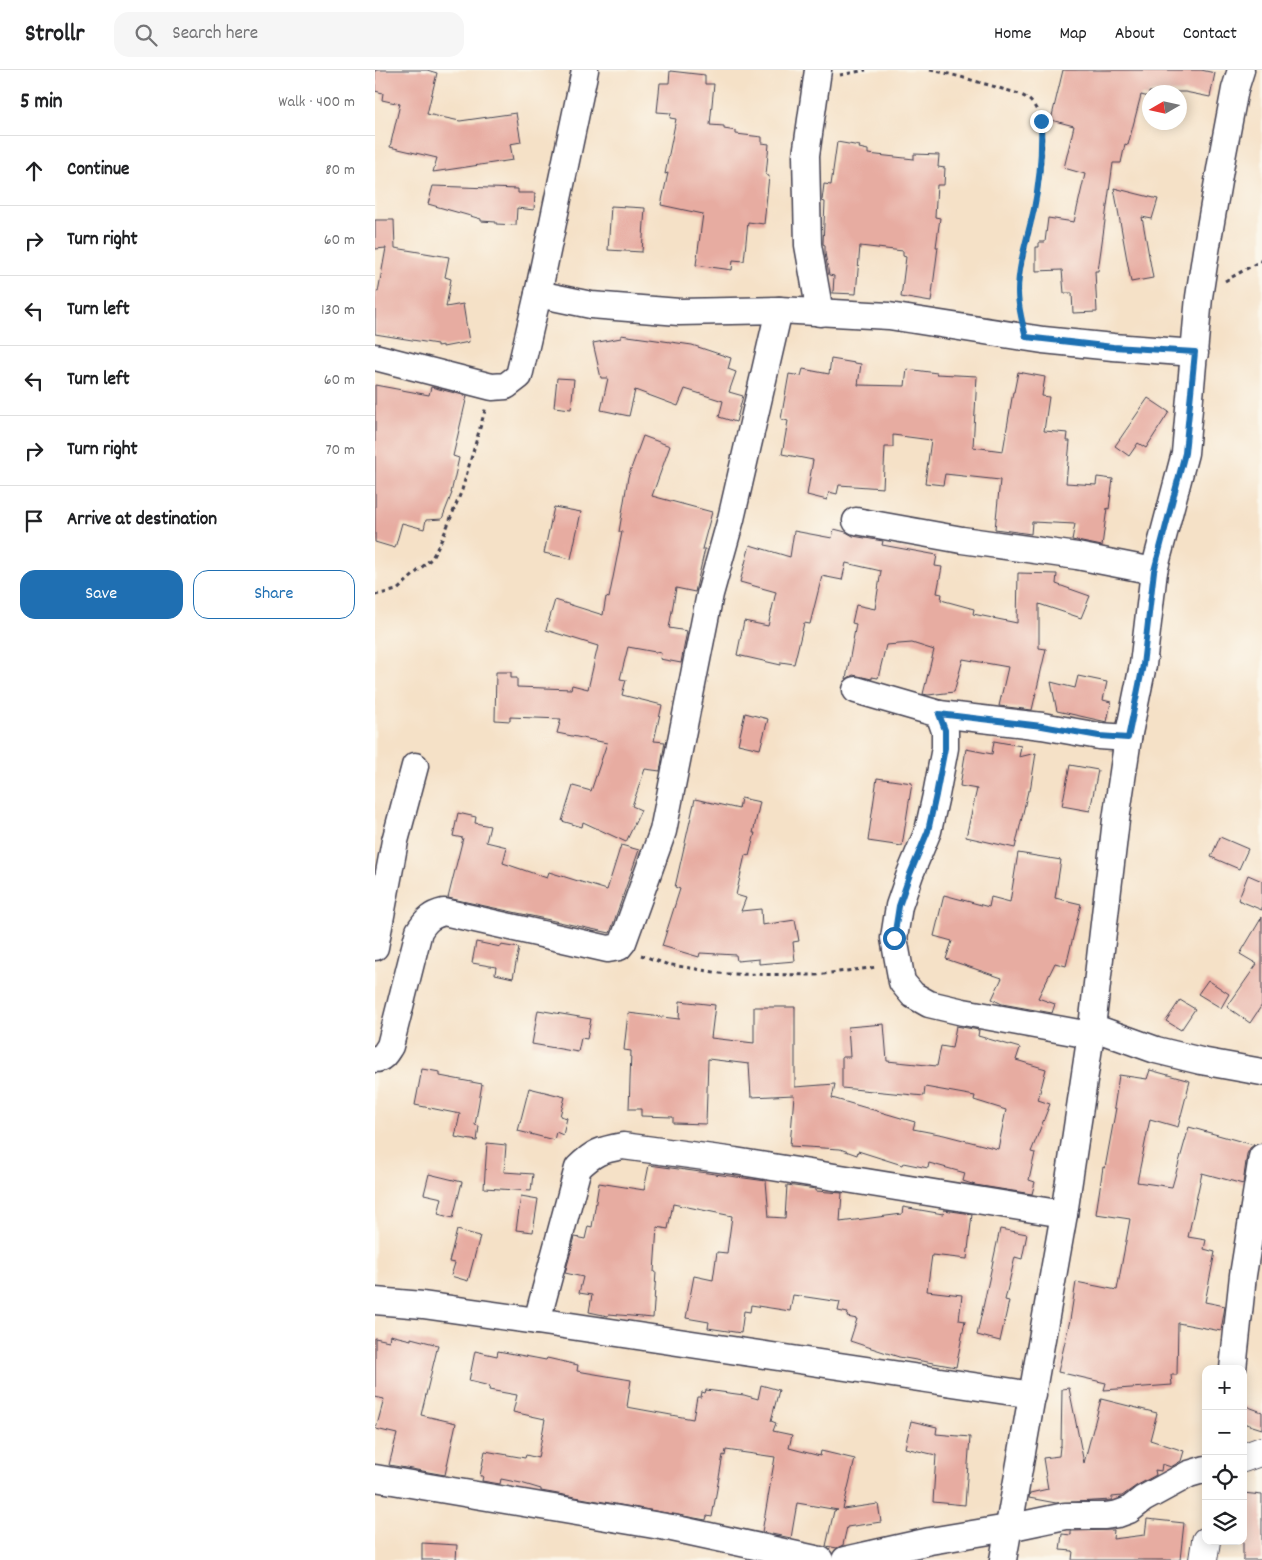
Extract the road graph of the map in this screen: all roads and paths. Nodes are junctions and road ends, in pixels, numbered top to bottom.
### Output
1 (585, 70) edge
2 (817, 70) edge
3 (930, 70) edge
4 (1241, 70) edge
5 (1262, 260) edge
6 (538, 294) junction
7 (1199, 297) junction
8 (779, 310) junction
9 (820, 313) junction
10 (1026, 337) junction
11 (1195, 352) junction
12 (375, 357) edge
13 (492, 388) junction
14 (856, 521) dead end
15 (1154, 571) junction
16 (375, 596) edge
17 (856, 690) dead end
18 (939, 714) junction
19 (1128, 738) junction
20 (415, 766) dead end
21 (619, 947) junction
22 (375, 948) edge
23 (898, 965) junction
24 (1091, 1031) junction
25 (375, 1059) edge
26 (1262, 1072) edge
27 (1262, 1157) edge
28 (1064, 1214) junction
29 (1255, 1244) edge
30 (375, 1301) edge
31 (537, 1321) junction
32 (1233, 1365) edge
33 (1033, 1395) junction
34 (1262, 1451) edge
35 (1247, 1457) edge
36 (1202, 1470) edge
37 (375, 1478) edge
38 (1008, 1528) junction
39 (1205, 1545) edge
40 (820, 1560) edge
41 (845, 1560) edge
42 (1003, 1560) edge
43 (1203, 1560) edge

1 - 6 street
2 - 9 street
3 - 10 path
4 - 7 street
5 - 7 path
6 - 8 street
6 - 13 street
7 - 11 street
8 - 9 street
8 - 21 street
9 - 10 street
10 - 11 street
11 - 15 street
12 - 13 street
13 - 16 path
14 - 15 street
15 - 19 street
17 - 18 street
18 - 19 street
18 - 23 street
19 - 24 street
20 - 22 street
21 - 23 path
21 - 25 street
23 - 24 street
24 - 26 street
24 - 28 street
27 - 29 street
28 - 31 street
28 - 33 street
29 - 32 street
30 - 31 street
31 - 33 street
33 - 38 street
34 - 35 main road
36 - 38 street
37 - 40 street
38 - 41 street
38 - 42 street
39 - 43 main road

